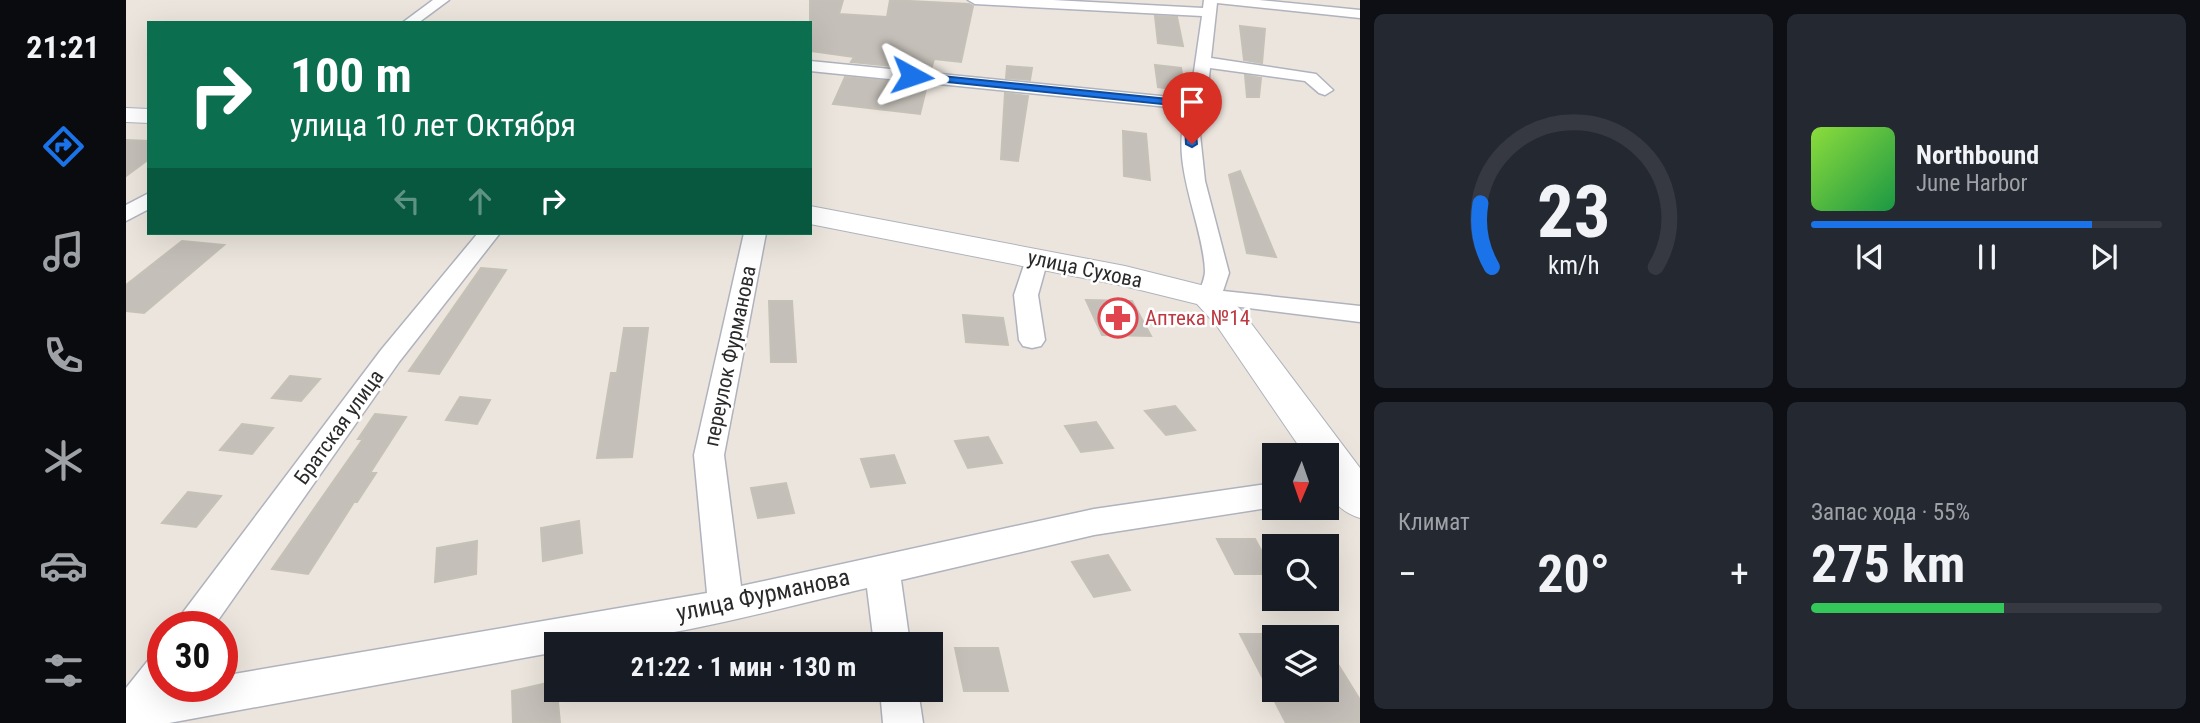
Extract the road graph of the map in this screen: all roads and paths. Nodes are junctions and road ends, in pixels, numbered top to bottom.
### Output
1 (442, 0) edge
2 (975, 0) edge
3 (1213, 4) edge
4 (1360, 14) edge
5 (412, 21) edge
6 (1204, 62) junction
7 (812, 66) edge
8 (1325, 90) dead end
9 (1198, 105) junction
10 (126, 115) edge
11 (147, 116) edge
12 (147, 200) edge
13 (126, 215) edge
14 (812, 215) edge
15 (487, 235) edge
16 (755, 235) edge
17 (1037, 259) junction
18 (1209, 297) junction
19 (1360, 314) edge
20 (1032, 341) dead end
21 (1345, 490) edge
22 (1262, 497) edge
23 (882, 568) junction
24 (726, 605) junction
25 (205, 611) edge
26 (890, 632) edge
27 (147, 691) edge
28 (900, 702) edge
29 (129, 714) edge
30 (903, 723) edge

1 - 5 street
2 - 3 street
3 - 4 street
3 - 6 street
6 - 8 street
6 - 9 street
7 - 9 street
9 - 18 street
10 - 11 street
12 - 13 street
14 - 17 street, улица Сухова
15 - 25 street, Братская улица
16 - 24 street, переулок Фурманова
17 - 18 street, улица Сухова
17 - 20 street
18 - 19 street, улица Сухова
18 - 21 street
22 - 23 street, улица Фурманова
23 - 24 street, улица Фурманова
23 - 26 street
24 - 29 street, улица Фурманова
27 - 29 street
28 - 30 street

